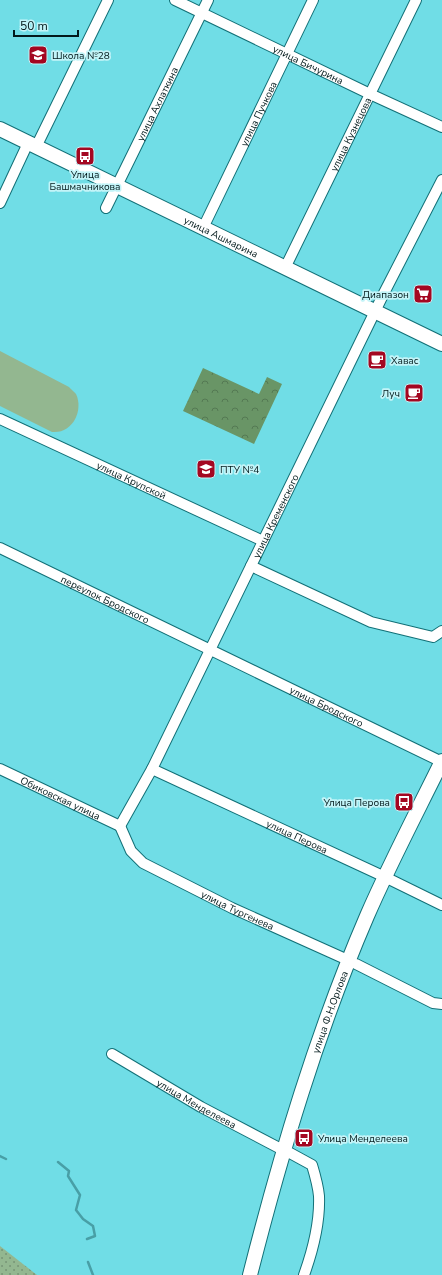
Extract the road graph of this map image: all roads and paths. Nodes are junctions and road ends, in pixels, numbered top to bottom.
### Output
1 (108, 0) edge
2 (175, 0) edge
3 (208, 0) edge
4 (313, 0) edge
5 (416, 0) edge
6 (201, 14) junction
7 (287, 53) junction
8 (370, 94) junction
9 (442, 128) edge
10 (0, 129) edge
11 (32, 145) junction
12 (442, 180) edge
13 (117, 186) junction
14 (0, 203) edge
15 (106, 208) dead end
16 (203, 228) junction
17 (285, 268) junction
18 (375, 311) junction
19 (442, 344) edge
20 (0, 419) edge
21 (263, 541) junction
22 (0, 548) edge
23 (251, 566) junction
24 (442, 631) edge
25 (210, 651) junction
26 (442, 762) edge
27 (0, 769) edge
28 (152, 769) junction
29 (442, 779) edge
30 (120, 826) junction
31 (388, 879) junction
32 (442, 904) edge
33 (353, 962) junction
34 (442, 1004) edge
35 (112, 1054) dead end
36 (287, 1152) junction
37 (250, 1275) edge
38 (259, 1275) edge
39 (304, 1275) edge

1 - 11 street
2 - 6 street, улица Бичурина
3 - 6 street, улица Ахлаткина
4 - 7 street, улица Пучкова
5 - 8 street, улица Кузнецова
6 - 7 street, улица Бичурина
6 - 13 street, улица Ахлаткина
7 - 8 street, улица Бичурина
7 - 16 street, улица Пучкова
8 - 9 street, улица Бичурина
8 - 17 street, улица Кузнецова
10 - 11 street, улица Ашмарина
11 - 13 street, улица Ашмарина
11 - 14 street
12 - 18 street, улица Кременского
13 - 15 street, улица Ахлаткина
13 - 16 street, улица Ашмарина
16 - 17 street, улица Ашмарина
17 - 18 street, улица Ашмарина
18 - 19 street, улица Ашмарина
18 - 21 street, улица Кременского
20 - 21 street, улица Крупской
21 - 23 street, улица Кременского
22 - 25 street, переулок Бродского
23 - 24 street
23 - 25 street, улица Кременского
25 - 26 street, улица Бродского
25 - 28 street, улица Кременского
26 - 31 street, улица Ф.Н.Орлова
27 - 30 street, Обиковская улица
28 - 30 street, улица Кременского
28 - 31 street, улица Перова
29 - 31 street, улица Ф.Н.Орлова
30 - 33 street, улица Тургенева
31 - 32 street, улица Перова
31 - 33 street, улица Ф.Н.Орлова
33 - 34 street, улица Тургенева
33 - 36 street, улица Ф.Н.Орлова
35 - 36 street, улица Менделеева
36 - 37 street, улица Ф.Н.Орлова
36 - 38 street, улица Ф.Н.Орлова
36 - 39 street, улица Менделеева

